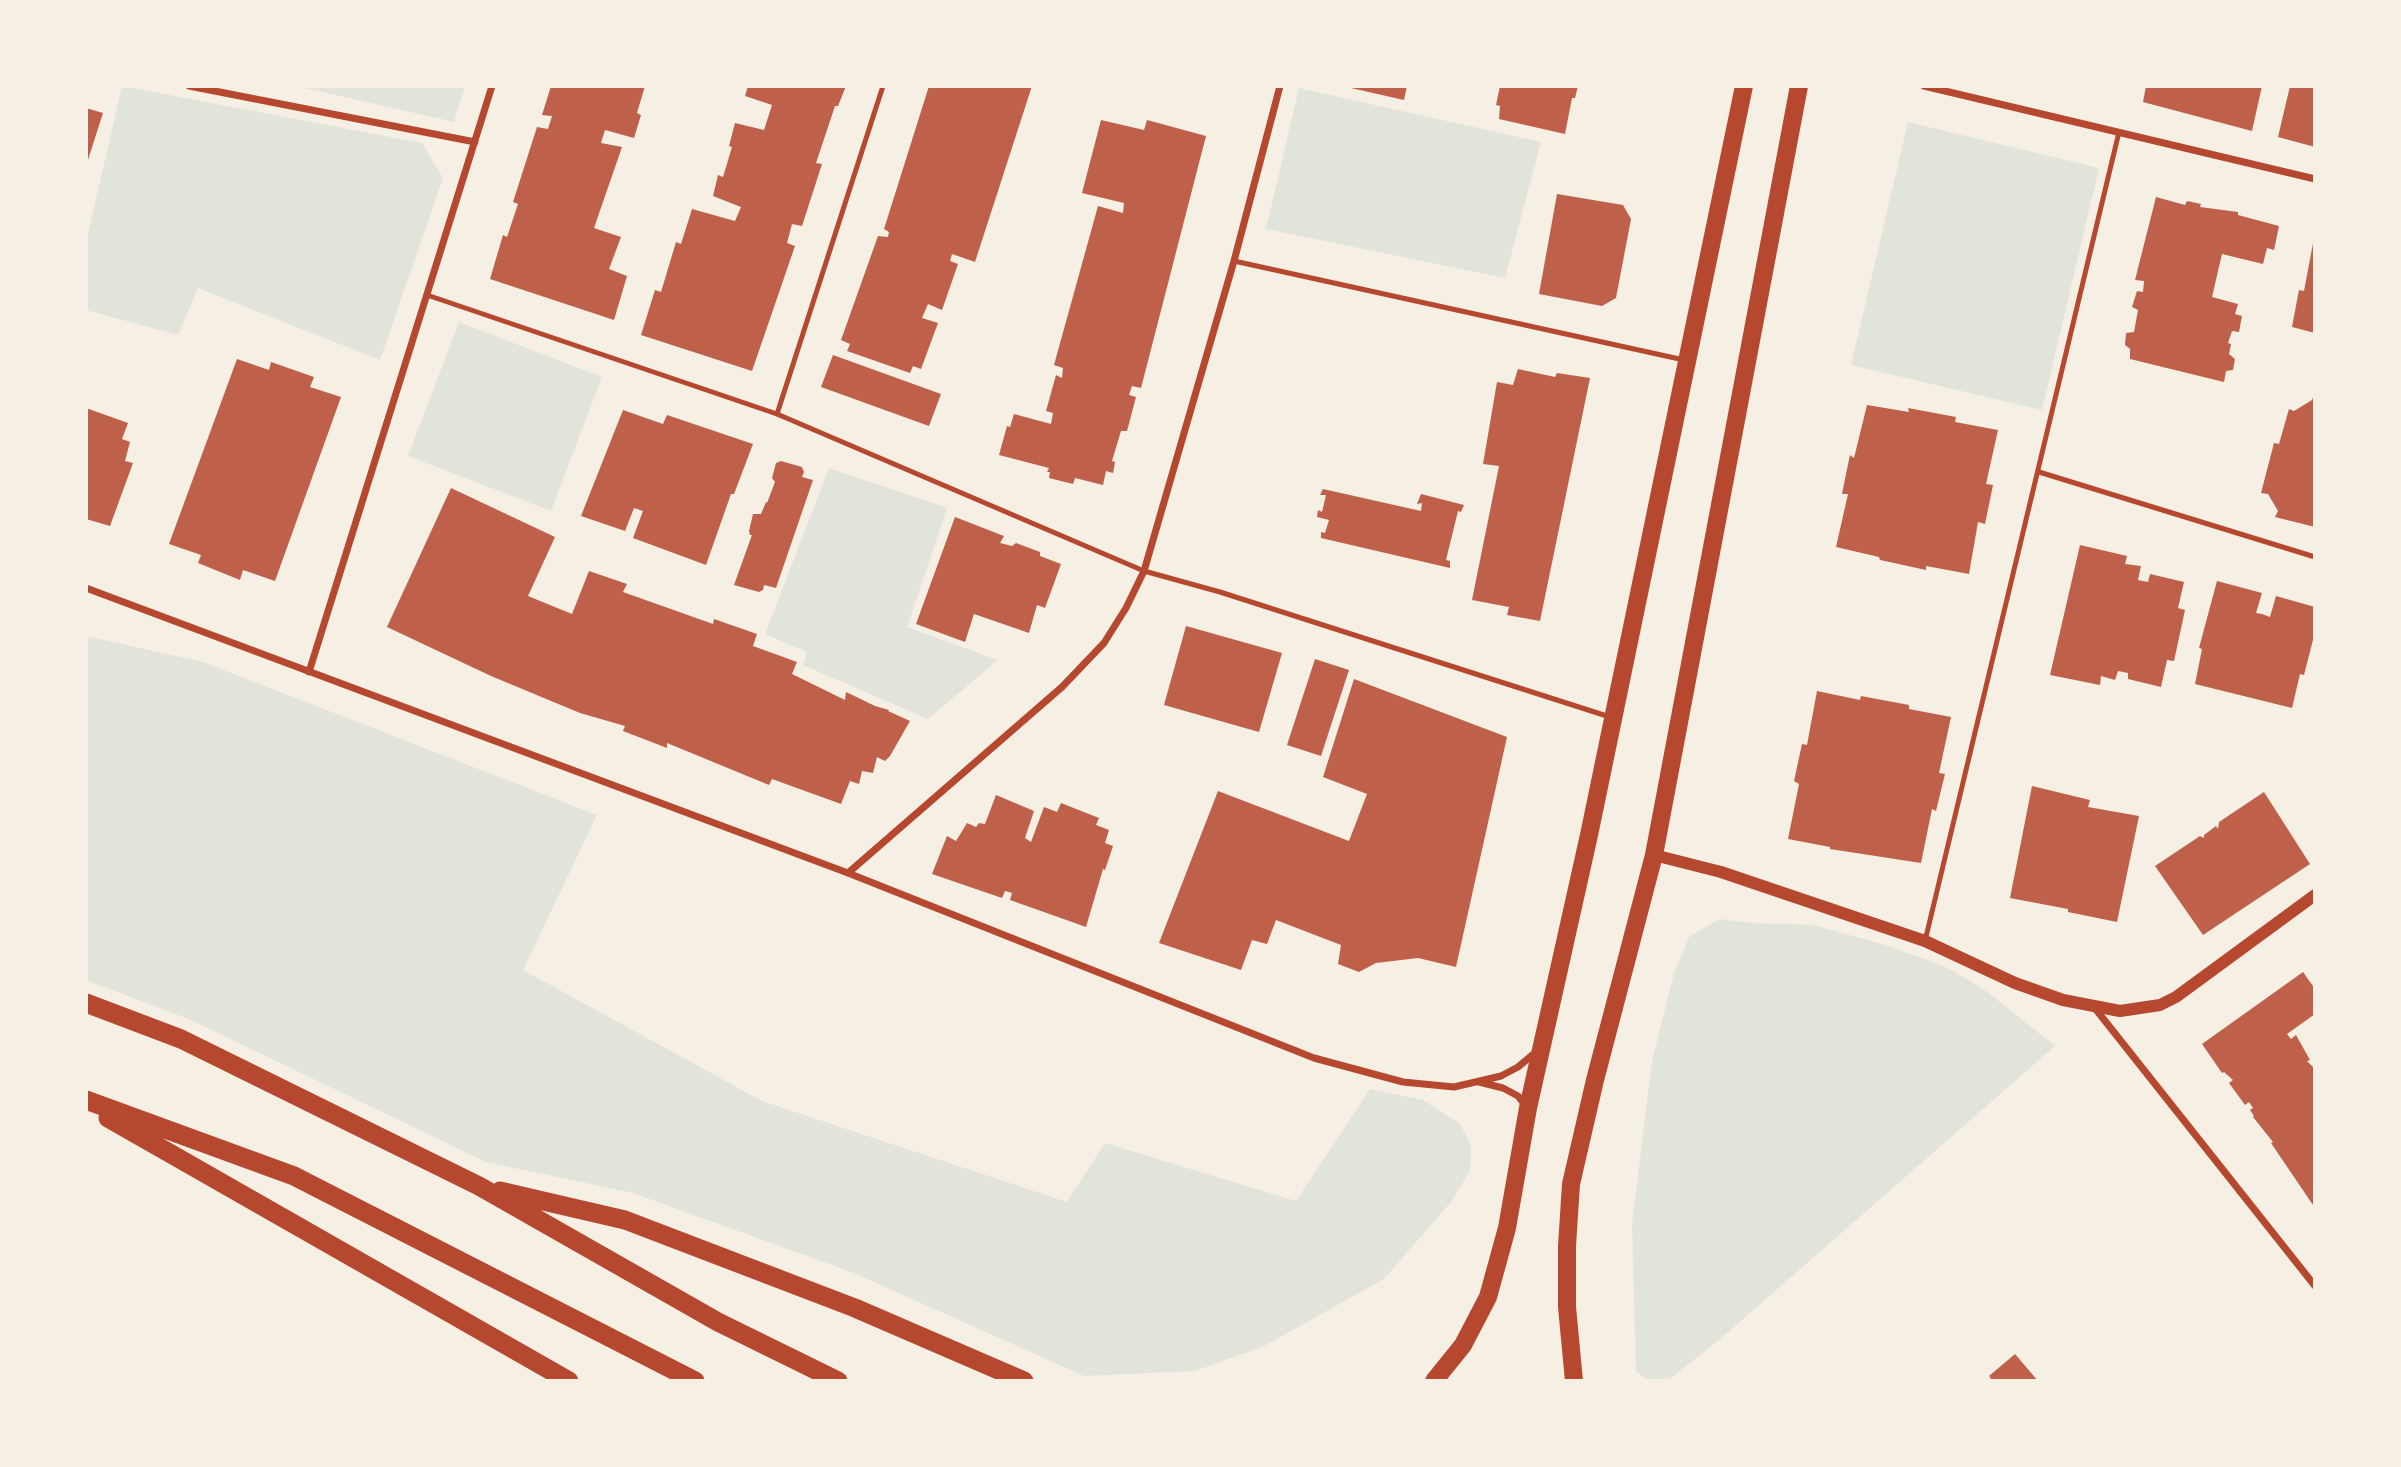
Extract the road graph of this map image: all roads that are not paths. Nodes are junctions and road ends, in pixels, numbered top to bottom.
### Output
1 (189, 86) edge
2 (492, 86) edge
3 (883, 86) edge
4 (1280, 86) edge
5 (1744, 86) edge
6 (1799, 86) edge
7 (1924, 86) edge
8 (2119, 132) junction
9 (475, 142) junction
10 (2315, 179) edge
11 (1234, 261) junction
12 (427, 295) junction
13 (1687, 361) junction
14 (776, 414) junction
15 (2039, 472) junction
16 (2315, 557) edge
17 (1144, 571) junction
18 (86, 587) edge
19 (309, 672) junction
20 (1613, 718) junction
21 (1654, 855) junction
22 (848, 873) junction
23 (2315, 895) edge
24 (1925, 941) junction
25 (86, 1003) edge
26 (2093, 1007) junction
27 (1541, 1047) junction
28 (1478, 1082) junction
29 (86, 1103) edge
30 (1528, 1108) junction
31 (479, 1186) junction
32 (2315, 1286) edge
33 (569, 1381) edge
34 (695, 1381) edge
35 (838, 1381) edge
36 (1024, 1381) edge
37 (1434, 1381) edge
38 (1574, 1381) edge

1 - 9 street
2 - 9 street
3 - 14 lane
4 - 11 street
5 - 13 main road
6 - 21 main road
7 - 8 street
8 - 10 street
8 - 15 lane
9 - 12 street
11 - 13 lane
11 - 17 street
12 - 14 lane
12 - 19 street
13 - 20 main road
14 - 17 lane
15 - 16 lane
15 - 24 lane
17 - 20 lane
17 - 22 street
18 - 19 street
19 - 22 street
20 - 27 main road
21 - 24 street
21 - 38 main road
22 - 28 street
23 - 26 street
24 - 26 street
25 - 31 highway
26 - 32 street
27 - 28 street
27 - 30 main road
28 - 30 street
29 - 33 highway
29 - 34 highway
30 - 37 main road
31 - 35 highway
31 - 36 highway

